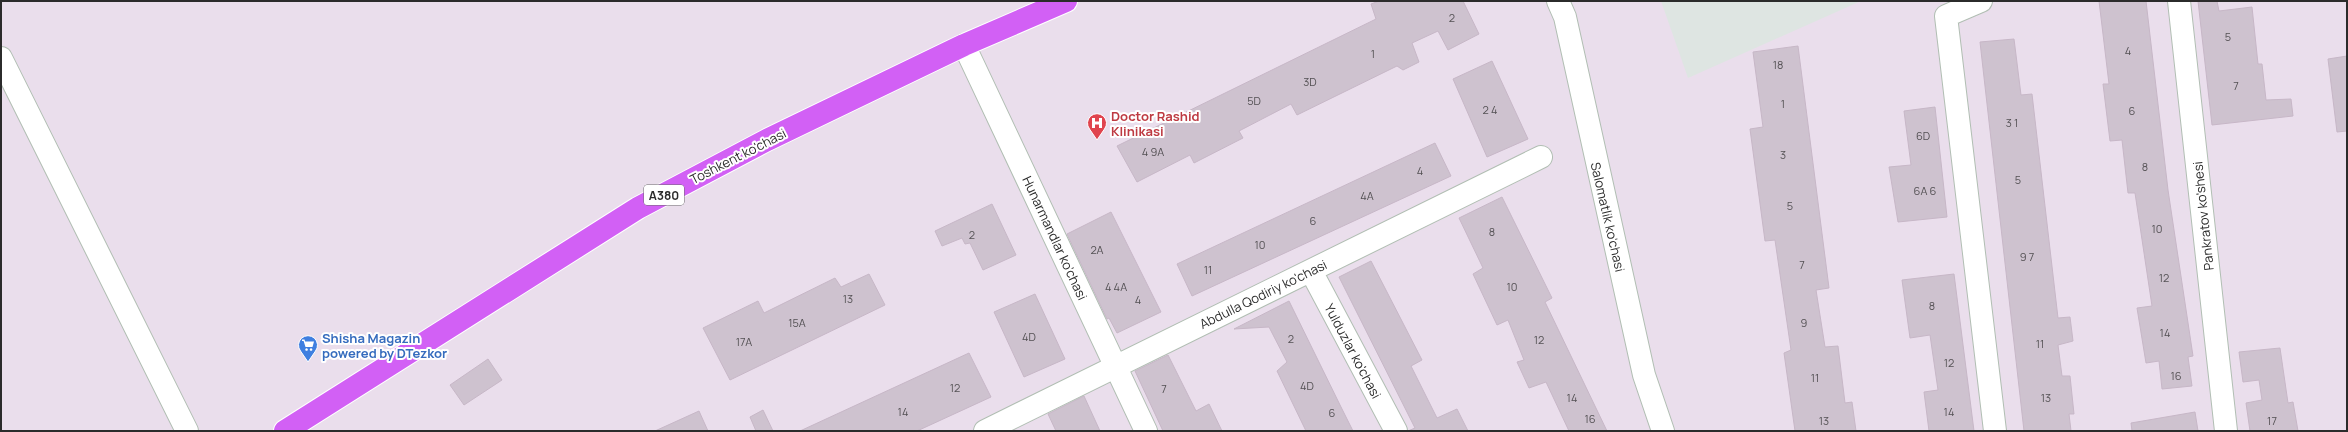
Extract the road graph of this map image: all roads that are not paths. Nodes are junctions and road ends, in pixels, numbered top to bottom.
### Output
1 (1066, 1) edge
2 (1558, 1) edge
3 (1981, 1) edge
4 (2179, 1) edge
5 (964, 45) junction
6 (1, 58) edge
7 (1541, 157) dead end
8 (1311, 271) junction
9 (1115, 367) junction
10 (187, 431) edge
11 (285, 431) edge
12 (985, 431) edge
13 (1146, 431) edge
14 (1396, 431) edge
15 (1663, 431) edge
16 (1995, 431) edge
17 (2226, 431) edge

1 - 5 highway, Toshkent ko'chasi / A380
2 - 15 street, Salomatlik ko'chasi
3 - 16 street
4 - 17 street, Pankratov ko'shesi
5 - 9 street, Hunarmandlar ko'chasi
5 - 11 highway, Toshkent ko'chasi / A380
6 - 10 street
7 - 8 street, Abdulla Qodiriy ko'chasi
8 - 9 street, Abdulla Qodiriy ko'chasi
8 - 14 street, Yulduzlar ko'chasi
9 - 12 street, Abdulla Qodiriy ko'chasi
9 - 13 street, Hunarmandlar ko'chasi

